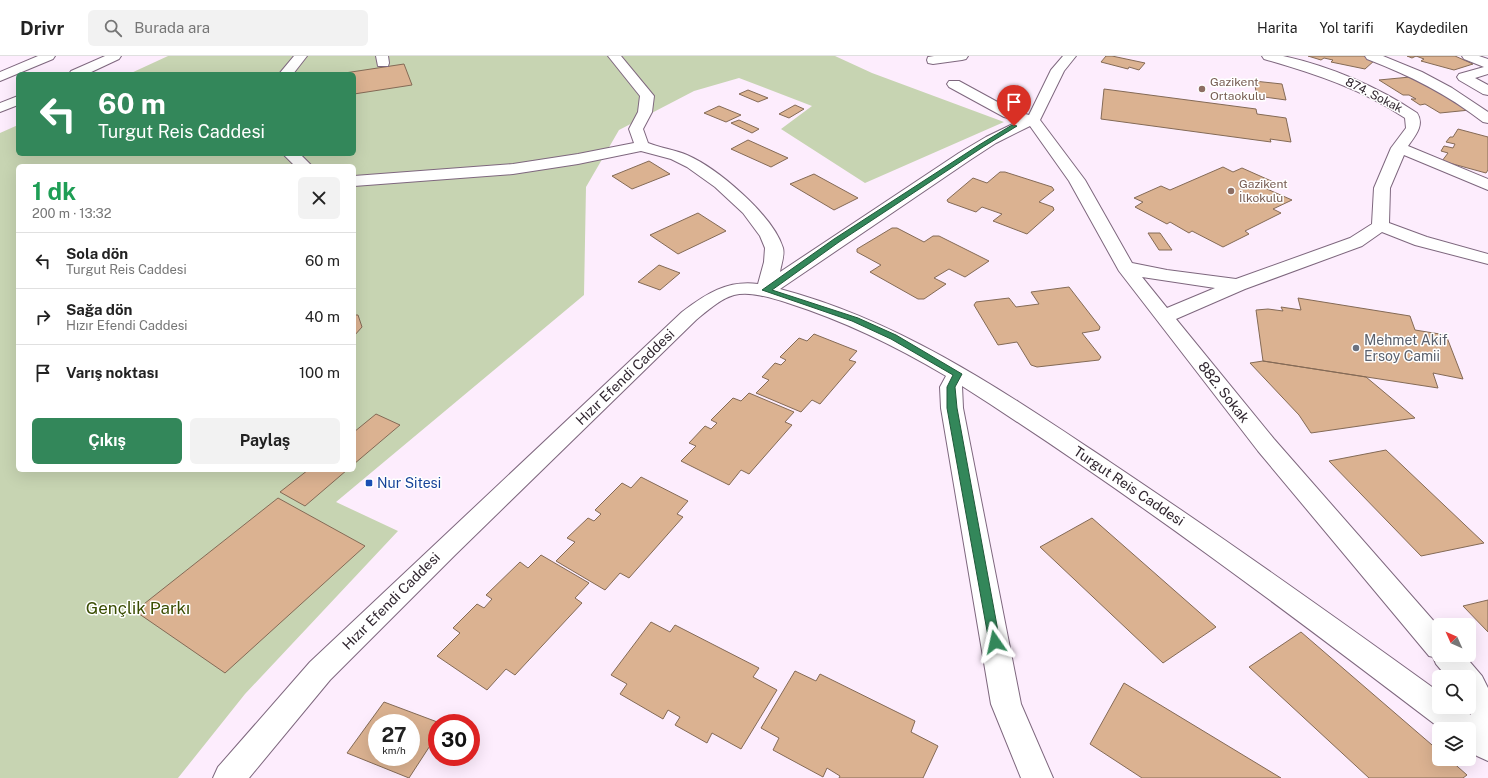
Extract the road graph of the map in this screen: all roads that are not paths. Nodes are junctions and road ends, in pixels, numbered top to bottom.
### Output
1 (24, 56) edge
2 (49, 56) edge
3 (115, 56) edge
4 (120, 56) edge
5 (300, 56) edge
6 (614, 56) edge
7 (962, 56) edge
8 (1070, 56) edge
9 (1268, 56) edge
10 (1371, 56) edge
11 (1468, 56) edge
12 (933, 60) dead end
13 (97, 64) junction
14 (1488, 64) edge
15 (0, 66) edge
16 (1488, 70) edge
17 (80, 72) edge
18 (288, 72) edge
19 (0, 77) edge
20 (954, 84) dead end
21 (1488, 91) edge
22 (16, 101) edge
23 (0, 108) edge
24 (1488, 119) edge
25 (1032, 120) junction
26 (642, 146) junction
27 (1399, 148) junction
28 (293, 156) edge
29 (302, 164) edge
30 (356, 181) edge
31 (1488, 186) edge
32 (1380, 226) junction
33 (1488, 259) edge
34 (1125, 267) junction
35 (1238, 285) junction
36 (766, 290) junction
37 (1164, 318) junction
38 (958, 374) junction
39 (1432, 639) edge
40 (1452, 662) edge
41 (1459, 670) edge
42 (1476, 710) edge
43 (1480, 734) edge
44 (229, 778) edge
45 (1037, 778) edge

1 - 15 main road
2 - 19 main road
3 - 13 main road
4 - 13 main road
5 - 18 main road
6 - 26 main road
7 - 12 main road
8 - 25 main road
9 - 27 main road, 874. Sokak
10 - 24 main road
11 - 14 main road
13 - 17 main road
16 - 21 main road
20 - 25 main road
22 - 23 main road
25 - 34 main road, 882. Sokak
25 - 36 main road
26 - 30 main road
26 - 36 main road
27 - 31 main road
27 - 32 main road, 874. Sokak
28 - 29 main road
32 - 33 main road
32 - 35 main road
34 - 35 main road
34 - 37 main road, 882. Sokak
35 - 37 main road
36 - 38 main road, Turgut Reis Caddesi
36 - 44 main road, Hızır Efendi Caddesi
37 - 39 main road, 882. Sokak
38 - 43 main road, Turgut Reis Caddesi
38 - 45 main road
40 - 41 main road
42 - 43 main road

